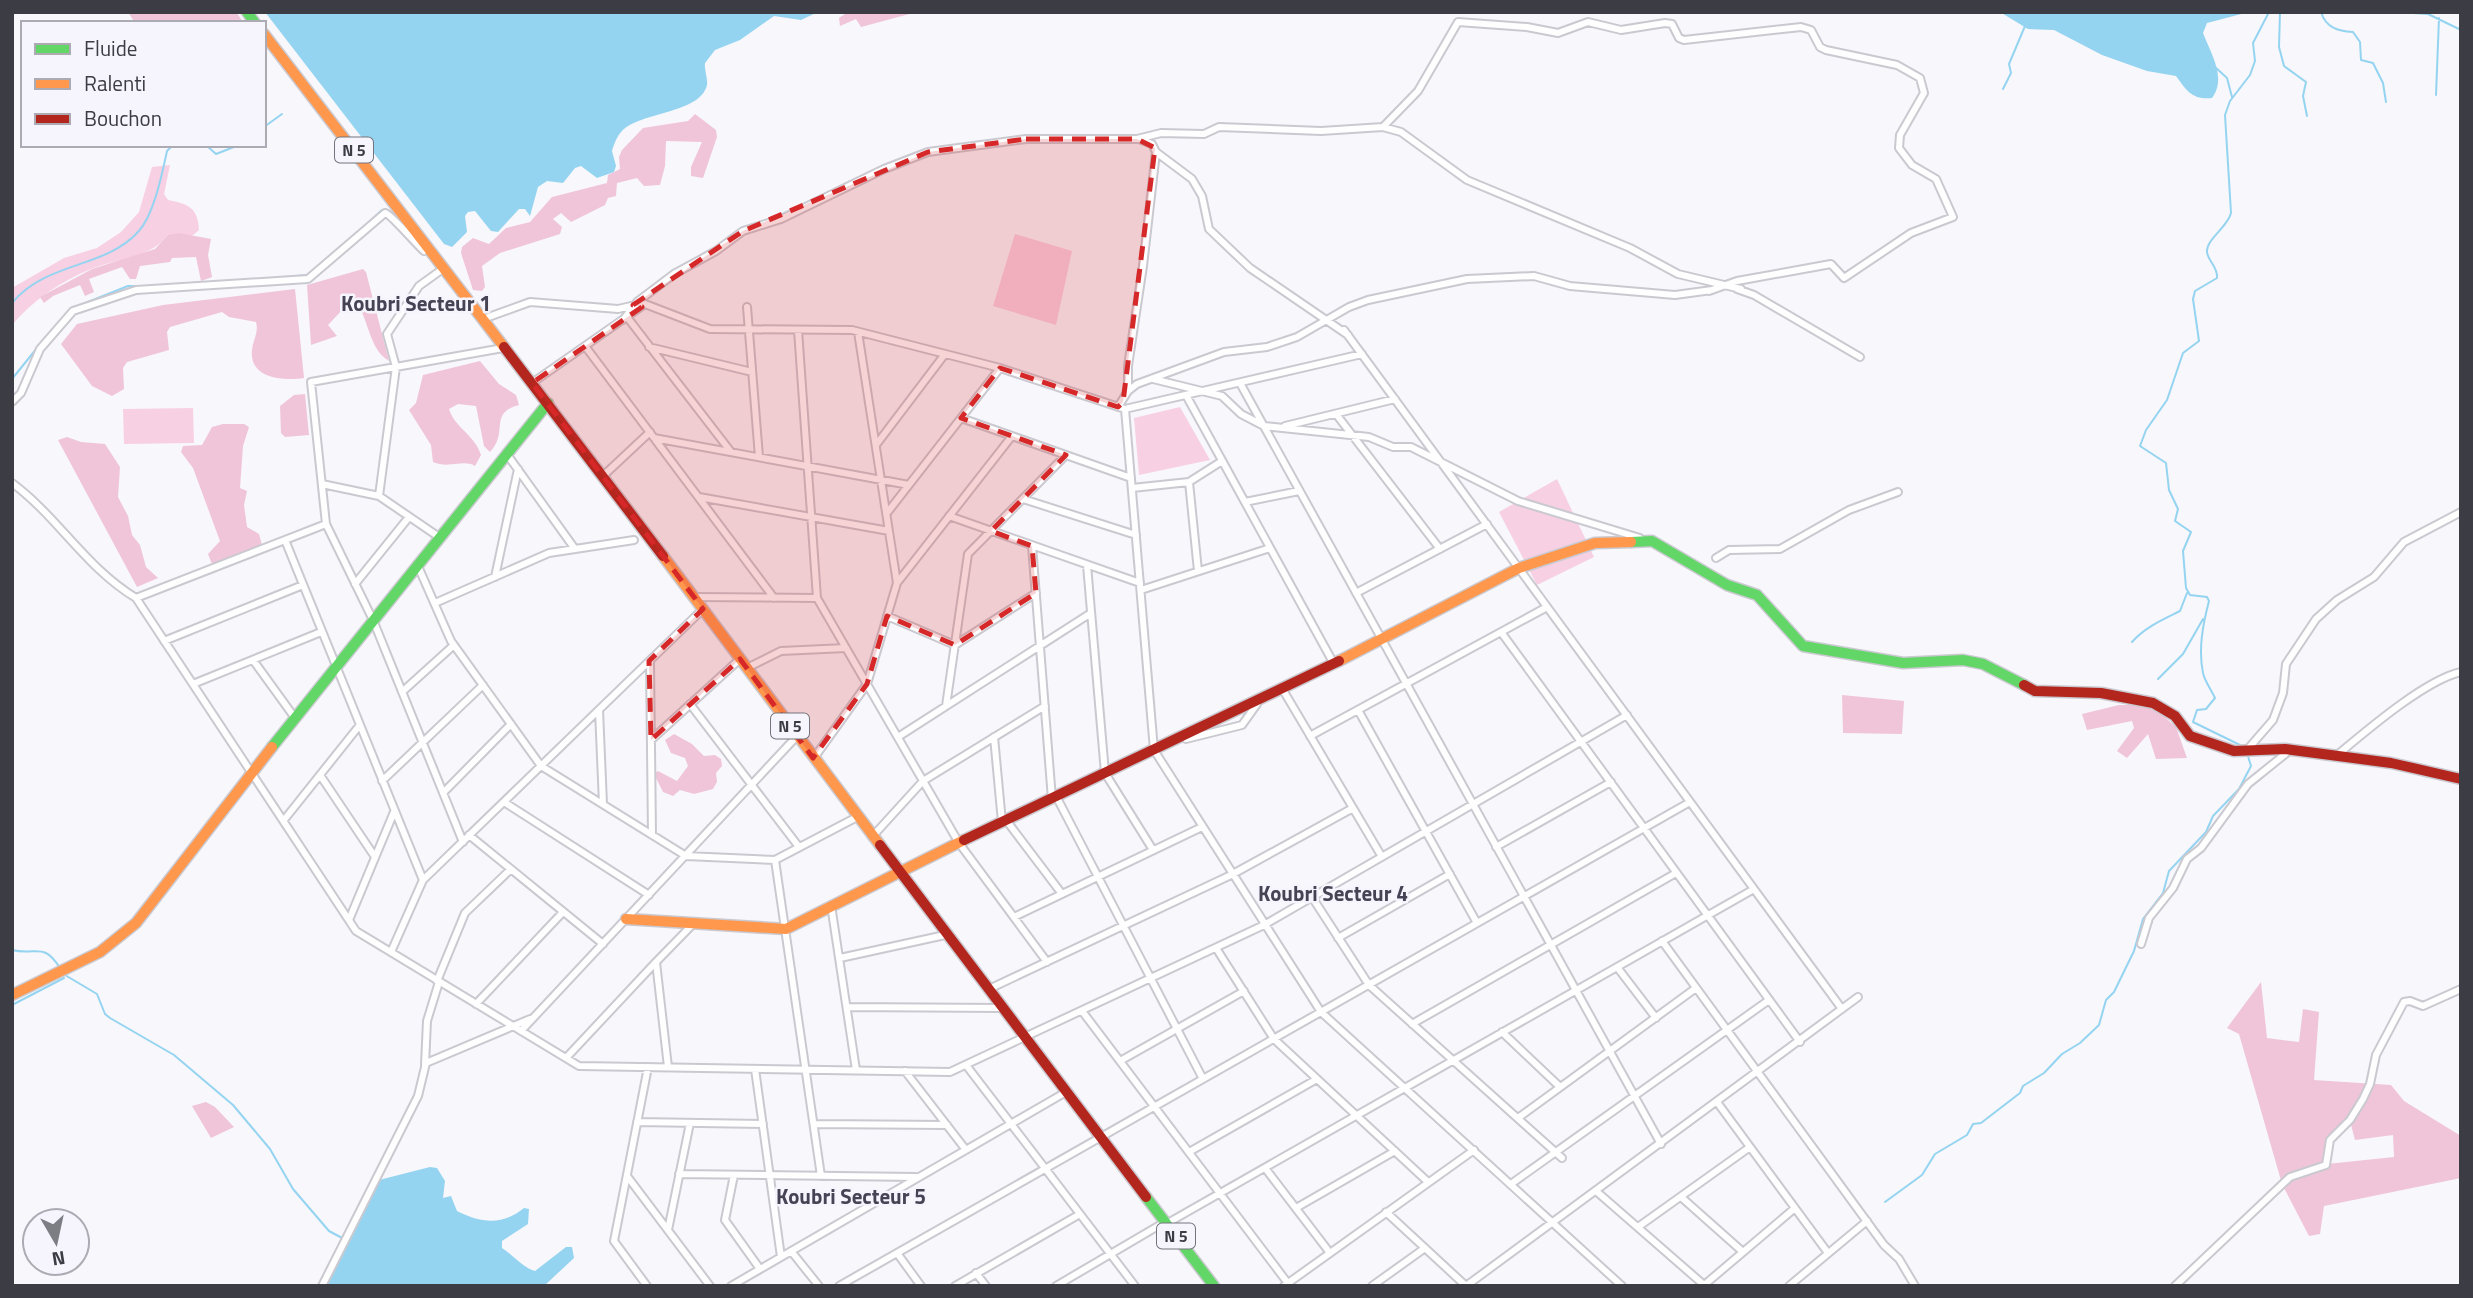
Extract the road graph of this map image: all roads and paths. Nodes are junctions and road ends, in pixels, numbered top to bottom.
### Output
1 (266, 37) edge
2 (1383, 127) junction
3 (1137, 139) junction
4 (1156, 152) junction
5 (442, 270) junction
6 (1725, 285) junction
7 (1741, 289) junction
8 (1710, 291) junction
9 (633, 305) junction
10 (642, 307) junction
11 (747, 307) dead end
12 (483, 319) junction
13 (625, 319) junction
14 (1325, 321) junction
15 (749, 329) junction
16 (798, 330) junction
17 (858, 332) junction
18 (585, 346) junction
19 (649, 347) junction
20 (506, 348) junction
21 (945, 354) junction
22 (1362, 354) junction
23 (1860, 357) dead end
24 (396, 367) junction
25 (1000, 368) junction
26 (752, 372) junction
27 (1151, 379) junction
28 (532, 383) junction
29 (1240, 383) junction
30 (1207, 390) junction
31 (1128, 391) junction
32 (1186, 395) junction
33 (1395, 399) junction
34 (12, 402) edge
35 (548, 403) junction
36 (1121, 408) junction
37 (1336, 414) junction
38 (961, 418) junction
39 (1265, 428) junction
40 (1278, 428) junction
41 (652, 435) junction
42 (1012, 436) junction
43 (1354, 437) junction
44 (876, 445) junction
45 (731, 452) junction
46 (506, 453) junction
47 (1066, 455) junction
48 (759, 457) junction
49 (1222, 461) junction
50 (1441, 463) junction
51 (808, 466) junction
52 (518, 469) junction
53 (603, 476) junction
54 (1131, 478) junction
55 (881, 480) junction
56 (1189, 482) junction
57 (13, 483) edge
58 (322, 484) junction
59 (909, 485) junction
60 (1132, 488) junction
61 (1299, 491) junction
62 (1898, 492) dead end
63 (379, 496) junction
64 (699, 497) junction
65 (1023, 499) junction
66 (1245, 502) junction
67 (2461, 512) edge
68 (886, 513) junction
69 (949, 516) junction
70 (409, 517) junction
71 (811, 517) junction
72 (326, 524) junction
73 (1487, 524) junction
74 (889, 531) junction
75 (990, 531) junction
76 (1136, 535) junction
77 (439, 537) junction
78 (285, 540) junction
79 (634, 540) dead end
80 (1652, 541) junction
81 (1032, 546) junction
82 (1270, 548) junction
83 (575, 549) junction
84 (1440, 549) junction
85 (1716, 558) dead end
86 (417, 564) junction
87 (1087, 565) junction
88 (1519, 568) junction
89 (1198, 572) junction
90 (495, 577) junction
91 (897, 583) junction
92 (355, 584) junction
93 (303, 585) junction
94 (1140, 587) junction
95 (1036, 593) junction
96 (1356, 593) junction
97 (694, 597) junction
98 (136, 598) junction
99 (774, 598) junction
100 (817, 598) junction
101 (435, 604) junction
102 (1547, 607) junction
103 (703, 609) junction
104 (1091, 613) junction
105 (887, 616) junction
106 (373, 620) junction
107 (321, 632) junction
108 (1502, 632) junction
109 (1381, 639) junction
110 (164, 641) junction
111 (454, 645) junction
112 (954, 645) junction
113 (1040, 646) junction
114 (846, 648) junction
115 (740, 659) junction
116 (253, 660) junction
117 (649, 661) junction
118 (1334, 664) junction
119 (335, 668) junction
120 (747, 668) junction
121 (2461, 672) edge
122 (193, 684) junction
123 (867, 684) junction
124 (1406, 684) junction
125 (483, 685) junction
126 (1283, 690) junction
127 (402, 692) junction
128 (690, 704) junction
129 (946, 706) junction
130 (1045, 706) junction
131 (599, 710) junction
132 (1358, 710) junction
133 (1626, 715) junction
134 (295, 718) junction
135 (511, 724) junction
136 (359, 726) junction
137 (797, 736) junction
138 (1310, 736) junction
139 (898, 737) junction
140 (993, 737) junction
141 (651, 740) junction
142 (1581, 741) junction
143 (422, 742) junction
144 (1154, 750) junction
145 (2246, 750) junction
146 (2291, 750) junction
147 (2336, 756) junction
148 (813, 758) junction
149 (541, 766) junction
150 (252, 772) junction
151 (1105, 773) junction
152 (320, 775) junction
153 (2461, 779) edge
154 (382, 781) junction
155 (923, 781) junction
156 (1611, 782) junction
157 (752, 785) junction
158 (443, 793) junction
159 (1054, 797) junction
160 (504, 802) junction
161 (1690, 802) junction
162 (603, 804) junction
163 (1473, 804) junction
164 (1353, 808) junction
165 (394, 812) junction
166 (857, 817) junction
167 (284, 820) junction
168 (1004, 821) junction
169 (1202, 827) junction
170 (1644, 828) junction
171 (1426, 831) junction
172 (469, 835) junction
173 (652, 835) junction
174 (872, 837) junction
175 (463, 842) junction
176 (959, 843) junction
177 (799, 847) junction
178 (1496, 848) junction
179 (1153, 850) junction
180 (686, 856) junction
181 (375, 857) junction
182 (1382, 857) junction
183 (775, 860) junction
184 (511, 869) junction
185 (898, 872) junction
186 (1676, 873) junction
187 (1450, 874) junction
188 (1231, 875) junction
189 (1098, 877) junction
190 (423, 880) junction
191 (1754, 889) junction
192 (649, 894) junction
193 (1062, 894) junction
194 (1312, 897) junction
195 (1524, 897) junction
196 (831, 905) junction
197 (564, 912) junction
198 (1707, 915) junction
199 (1014, 917) junction
200 (626, 919) junction
201 (349, 920) junction
202 (693, 923) junction
203 (1477, 923) junction
204 (1264, 925) junction
205 (1123, 926) junction
206 (786, 929) junction
207 (945, 935) junction
208 (1338, 938) junction
209 (1662, 941) junction
210 (603, 944) junction
211 (2141, 944) dead end
212 (1550, 945) junction
213 (1216, 948) junction
214 (391, 952) junction
215 (840, 958) junction
216 (656, 962) junction
217 (1047, 962) junction
218 (1617, 967) junction
219 (1151, 979) junction
220 (438, 981) junction
221 (1369, 985) junction
222 (1696, 988) junction
223 (2461, 989) edge
224 (987, 990) junction
225 (1575, 990) junction
226 (1244, 992) junction
227 (12, 995) edge
228 (1858, 997) dead end
229 (1769, 1000) junction
230 (476, 1004) junction
231 (847, 1007) junction
232 (1002, 1008) junction
233 (1842, 1009) junction
234 (1082, 1012) junction
235 (1321, 1012) junction
236 (1656, 1018) junction
237 (1412, 1024) junction
238 (518, 1029) junction
239 (1177, 1029) junction
240 (1727, 1030) junction
241 (1502, 1032) junction
242 (1025, 1039) junction
243 (1274, 1039) junction
244 (1800, 1042) junction
245 (1609, 1052) junction
246 (566, 1058) junction
247 (1453, 1060) junction
248 (1120, 1061) junction
249 (425, 1065) junction
250 (966, 1065) junction
251 (648, 1067) junction
252 (668, 1067) junction
253 (755, 1069) junction
254 (806, 1069) junction
255 (856, 1070) junction
256 (905, 1071) junction
257 (1758, 1072) junction
258 (1203, 1079) junction
259 (1317, 1079) junction
260 (1560, 1087) junction
261 (1405, 1088) junction
262 (1066, 1092) junction
263 (1634, 1097) junction
264 (1717, 1102) junction
265 (1154, 1107) junction
266 (1357, 1115) junction
267 (1518, 1118) junction
268 (637, 1122) junction
269 (690, 1123) junction
270 (763, 1124) junction
271 (814, 1124) junction
272 (1011, 1124) junction
273 (947, 1125) junction
274 (1100, 1138) junction
275 (1661, 1144) junction
276 (1750, 1147) junction
277 (966, 1150) junction
278 (1474, 1150) junction
279 (1395, 1151) junction
280 (1189, 1152) junction
281 (1559, 1155) junction
282 (1265, 1168) junction
283 (1045, 1169) junction
284 (679, 1174) junction
285 (734, 1175) junction
286 (626, 1176) junction
287 (770, 1176) junction
288 (821, 1176) junction
289 (918, 1177) junction
290 (1429, 1182) junction
291 (1511, 1184) junction
292 (1597, 1191) junction
293 (1220, 1193) junction
294 (1681, 1197) junction
295 (1296, 1208) junction
296 (1795, 1208) junction
297 (1386, 1212) junction
298 (1080, 1214) junction
299 (1867, 1221) junction
300 (1553, 1222) junction
301 (1166, 1223) junction
302 (1639, 1227) junction
303 (668, 1230) junction
304 (1425, 1248) junction
305 (791, 1251) junction
306 (1743, 1252) junction
307 (897, 1253) junction
308 (1330, 1253) junction
309 (1828, 1253) junction
310 (1110, 1254) junction
311 (781, 1257) junction
312 (760, 1269) junction
313 (976, 1273) junction
314 (1068, 1283) edge
315 (1288, 1285) edge
316 (1704, 1285) edge
317 (322, 1286) edge
318 (647, 1286) edge
319 (710, 1286) edge
320 (731, 1286) edge
321 (819, 1286) edge
322 (839, 1286) edge
323 (921, 1286) edge
324 (955, 1286) edge
325 (986, 1286) edge
326 (1056, 1286) edge
327 (1135, 1286) edge
328 (1214, 1286) edge
329 (1372, 1286) edge
330 (1466, 1286) edge
331 (1622, 1286) edge
332 (1789, 1286) edge
333 (1914, 1286) edge
334 (2175, 1286) edge

1 - 5 main road, N 5
2 - 3 street
2 - 6 street
2 - 6 street
3 - 4 street
3 - 9 street
4 - 14 street
4 - 31 street
5 - 12 main road, N 5
5 - 24 street
5 - 34 street
6 - 7 street
6 - 8 street
7 - 8 street
7 - 23 street
8 - 14 street
9 - 10 street
9 - 12 street
9 - 13 street
10 - 13 street
10 - 15 street
11 - 15 street
12 - 20 main road, N 5
13 - 18 street
13 - 19 street
14 - 22 street
14 - 27 street
15 - 16 street
15 - 26 street
16 - 17 street
16 - 51 street
17 - 21 street
17 - 44 street
18 - 28 street
18 - 41 street
19 - 26 street
19 - 45 street
20 - 24 street
20 - 28 main road, N 5
21 - 25 street
21 - 44 street
22 - 29 street
22 - 33 street
24 - 58 street
24 - 63 street
25 - 36 street
25 - 38 street
26 - 48 street
27 - 30 street
27 - 31 street
28 - 35 main road, N 5
29 - 30 street
29 - 39 street
30 - 32 street
30 - 39 street
31 - 36 street
32 - 36 street
32 - 49 street
33 - 37 street
33 - 50 street
35 - 46 main road
35 - 53 main road, N 5
36 - 54 street
37 - 40 street
37 - 43 street
38 - 42 street
38 - 59 street
39 - 40 street
39 - 61 street
40 - 43 street
41 - 45 street
41 - 53 street
41 - 64 street
42 - 47 street
42 - 69 street
43 - 50 street
43 - 84 street
44 - 55 street
45 - 48 street
46 - 52 street
46 - 77 main road
47 - 54 street
47 - 65 street
48 - 51 street
49 - 56 street
49 - 66 street
50 - 73 street
50 - 80 street
51 - 55 street
51 - 71 street
52 - 83 street
52 - 90 street
53 - 97 main road, N 5
54 - 60 street
55 - 59 street
55 - 68 street
56 - 60 street
56 - 89 street
57 - 98 street
58 - 63 street
58 - 72 street
59 - 68 street
60 - 76 street
61 - 66 street
61 - 96 street
62 - 85 street
63 - 70 street
64 - 71 street
64 - 99 street
65 - 75 street
65 - 76 street
66 - 82 street
67 - 145 street
68 - 74 street
69 - 75 street
69 - 91 street
70 - 77 street
70 - 92 street
71 - 74 street
71 - 100 street
72 - 78 street
72 - 92 street
73 - 84 street
73 - 88 street
74 - 91 street
75 - 81 street
75 - 112 street
76 - 94 street
77 - 86 main road
78 - 93 street
78 - 98 street
79 - 83 street
80 - 88 main road
80 - 145 main road
81 - 87 street
81 - 95 street
82 - 89 street
82 - 118 street
83 - 90 street
84 - 96 street
86 - 101 street
86 - 106 main road
87 - 94 street
87 - 104 street
88 - 102 street
88 - 109 main road
89 - 94 street
90 - 101 street
91 - 105 street
92 - 106 street
93 - 107 street
93 - 110 street
94 - 144 street
95 - 112 street
95 - 113 street
96 - 109 street
97 - 99 street
97 - 103 main road, N 5
98 - 110 street
99 - 100 street
100 - 114 street
101 - 111 street
102 - 108 street
102 - 133 street
103 - 115 main road, N 5
103 - 117 street
104 - 113 street
104 - 151 street
105 - 112 street
105 - 123 street
106 - 119 main road
106 - 127 street
107 - 116 street
107 - 119 street
108 - 124 street
108 - 142 street
109 - 118 main road
109 - 124 street
110 - 122 street
111 - 125 street
111 - 127 street
112 - 129 street
113 - 129 street
113 - 130 street
114 - 120 street
114 - 123 street
115 - 120 main road, N 5
115 - 128 street
116 - 122 street
116 - 134 street
117 - 131 street
117 - 141 street
118 - 126 main road
119 - 134 main road
119 - 136 street
120 - 137 main road, N 5
121 - 147 street
122 - 150 street
123 - 139 street
123 - 148 street
124 - 132 street
124 - 163 street
125 - 135 street
125 - 143 street
126 - 138 street
126 - 144 main road
127 - 143 street
128 - 141 street
128 - 157 street
129 - 139 street
130 - 140 street
130 - 159 street
131 - 149 street
131 - 162 street
132 - 138 street
132 - 171 street
133 - 142 street
133 - 161 street
134 - 150 main road
135 - 149 street
135 - 158 street
136 - 152 street
136 - 154 street
137 - 148 main road, N 5
137 - 157 street
138 - 164 street
139 - 155 street
140 - 155 street
140 - 168 street
141 - 173 street
142 - 156 street
142 - 163 street
143 - 154 street
143 - 158 street
144 - 151 main road
144 - 169 street
145 - 146 main road
146 - 147 main road
146 - 211 street
147 - 153 main road
148 - 166 main road, N 5
149 - 160 street
149 - 162 street
150 - 167 street
150 - 227 main road
151 - 159 main road
151 - 179 street
152 - 167 street
152 - 181 street
154 - 165 street
155 - 174 street
155 - 176 street
156 - 170 street
156 - 178 street
157 - 177 street
157 - 180 street
158 - 175 street
159 - 168 main road
159 - 189 street
160 - 172 street
160 - 192 street
161 - 170 street
161 - 191 street
162 - 173 street
163 - 171 street
163 - 178 street
164 - 182 street
164 - 188 street
165 - 181 street
165 - 190 street
166 - 174 main road, N 5
166 - 177 street
167 - 201 street
168 - 176 main road
168 - 193 street
169 - 179 street
169 - 188 street
170 - 186 street
170 - 195 street
171 - 182 street
171 - 187 street
172 - 175 street
172 - 184 street
173 - 180 street
174 - 185 main road, N 5
175 - 190 street
176 - 185 main road
176 - 199 street
177 - 183 street
178 - 195 street
179 - 189 street
180 - 183 street
180 - 192 street
181 - 201 street
182 - 194 street
183 - 206 street
184 - 197 street
184 - 220 street
185 - 196 main road
185 - 207 main road, N 5
186 - 198 street
186 - 212 street
187 - 203 street
187 - 208 street
188 - 204 street
188 - 205 street
189 - 193 street
189 - 205 street
190 - 214 street
191 - 198 street
191 - 233 street
192 - 200 street
193 - 199 street
194 - 204 street
194 - 208 street
195 - 203 street
195 - 212 street
196 - 206 main road
196 - 215 street
197 - 210 street
197 - 230 street
198 - 209 street
198 - 229 street
199 - 217 street
200 - 202 main road
200 - 210 street
201 - 214 street
202 - 206 main road
202 - 216 street
203 - 221 street
204 - 213 street
204 - 235 street
205 - 217 street
205 - 219 street
206 - 254 street
207 - 215 street
207 - 224 main road, N 5
208 - 221 street
209 - 218 street
209 - 222 street
210 - 238 street
212 - 225 street
212 - 237 street
213 - 219 street
213 - 226 street
214 - 220 street
215 - 231 street
216 - 246 street
216 - 252 street
217 - 224 street
218 - 225 street
218 - 236 street
219 - 234 street
219 - 239 street
220 - 230 street
220 - 249 street
221 - 235 street
221 - 237 street
222 - 236 street
222 - 240 street
223 - 334 street
224 - 232 main road, N 5
225 - 241 street
225 - 245 street
226 - 239 street
226 - 243 street
228 - 233 street
229 - 240 street
229 - 244 street
230 - 238 street
231 - 232 street
231 - 255 street
232 - 242 main road, N 5
233 - 244 street
234 - 242 street
234 - 248 street
235 - 243 street
235 - 261 street
236 - 245 street
237 - 247 street
238 - 246 street
238 - 249 street
239 - 248 street
239 - 258 street
240 - 257 street
240 - 263 street
241 - 247 street
241 - 260 street
242 - 250 street
242 - 262 main road, N 5
243 - 258 street
243 - 259 street
244 - 257 street
245 - 260 street
245 - 263 street
246 - 251 street
247 - 261 street
247 - 267 street
248 - 265 street
249 - 317 street
250 - 256 street
250 - 272 street
251 - 252 street
251 - 268 street
252 - 253 street
253 - 254 street
253 - 270 street
254 - 255 street
254 - 271 street
255 - 256 street
256 - 273 street
257 - 264 street
257 - 299 street
258 - 265 street
259 - 266 street
259 - 280 street
260 - 267 street
261 - 266 street
261 - 278 street
262 - 272 street
262 - 274 main road, N 5
263 - 275 street
263 - 281 street
264 - 275 street
264 - 276 street
265 - 274 street
265 - 280 street
266 - 279 street
266 - 282 street
267 - 281 street
268 - 269 street
268 - 286 street
269 - 270 street
269 - 284 street
270 - 287 street
271 - 273 street
271 - 288 street
272 - 277 street
272 - 283 street
273 - 277 street
274 - 283 street
274 - 301 main road, N 5
275 - 292 street
276 - 294 street
276 - 296 street
277 - 289 street
278 - 290 street
278 - 291 street
279 - 290 street
279 - 295 street
280 - 293 street
281 - 291 street
282 - 293 street
282 - 295 street
283 - 298 street
283 - 307 street
284 - 285 street
284 - 303 street
285 - 287 street
285 - 312 street
286 - 303 street
286 - 318 street
287 - 288 street
287 - 311 street
288 - 289 street
289 - 305 street
290 - 297 street
291 - 300 street
292 - 300 street
292 - 302 street
293 - 301 street
293 - 315 street
294 - 302 street
294 - 306 street
295 - 308 street
296 - 306 street
296 - 309 street
297 - 304 street
297 - 308 street
298 - 310 street
298 - 313 street
299 - 309 street
299 - 333 street
300 - 330 street
300 - 331 street
301 - 310 street
301 - 328 main road, N 5
302 - 316 street
303 - 319 street
304 - 329 street
304 - 330 street
305 - 311 street
305 - 321 street
306 - 316 street
307 - 322 street
307 - 323 street
308 - 315 street
309 - 332 street
310 - 314 street
310 - 327 street
311 - 312 street
312 - 320 street
313 - 324 street
313 - 325 street
314 - 326 street

